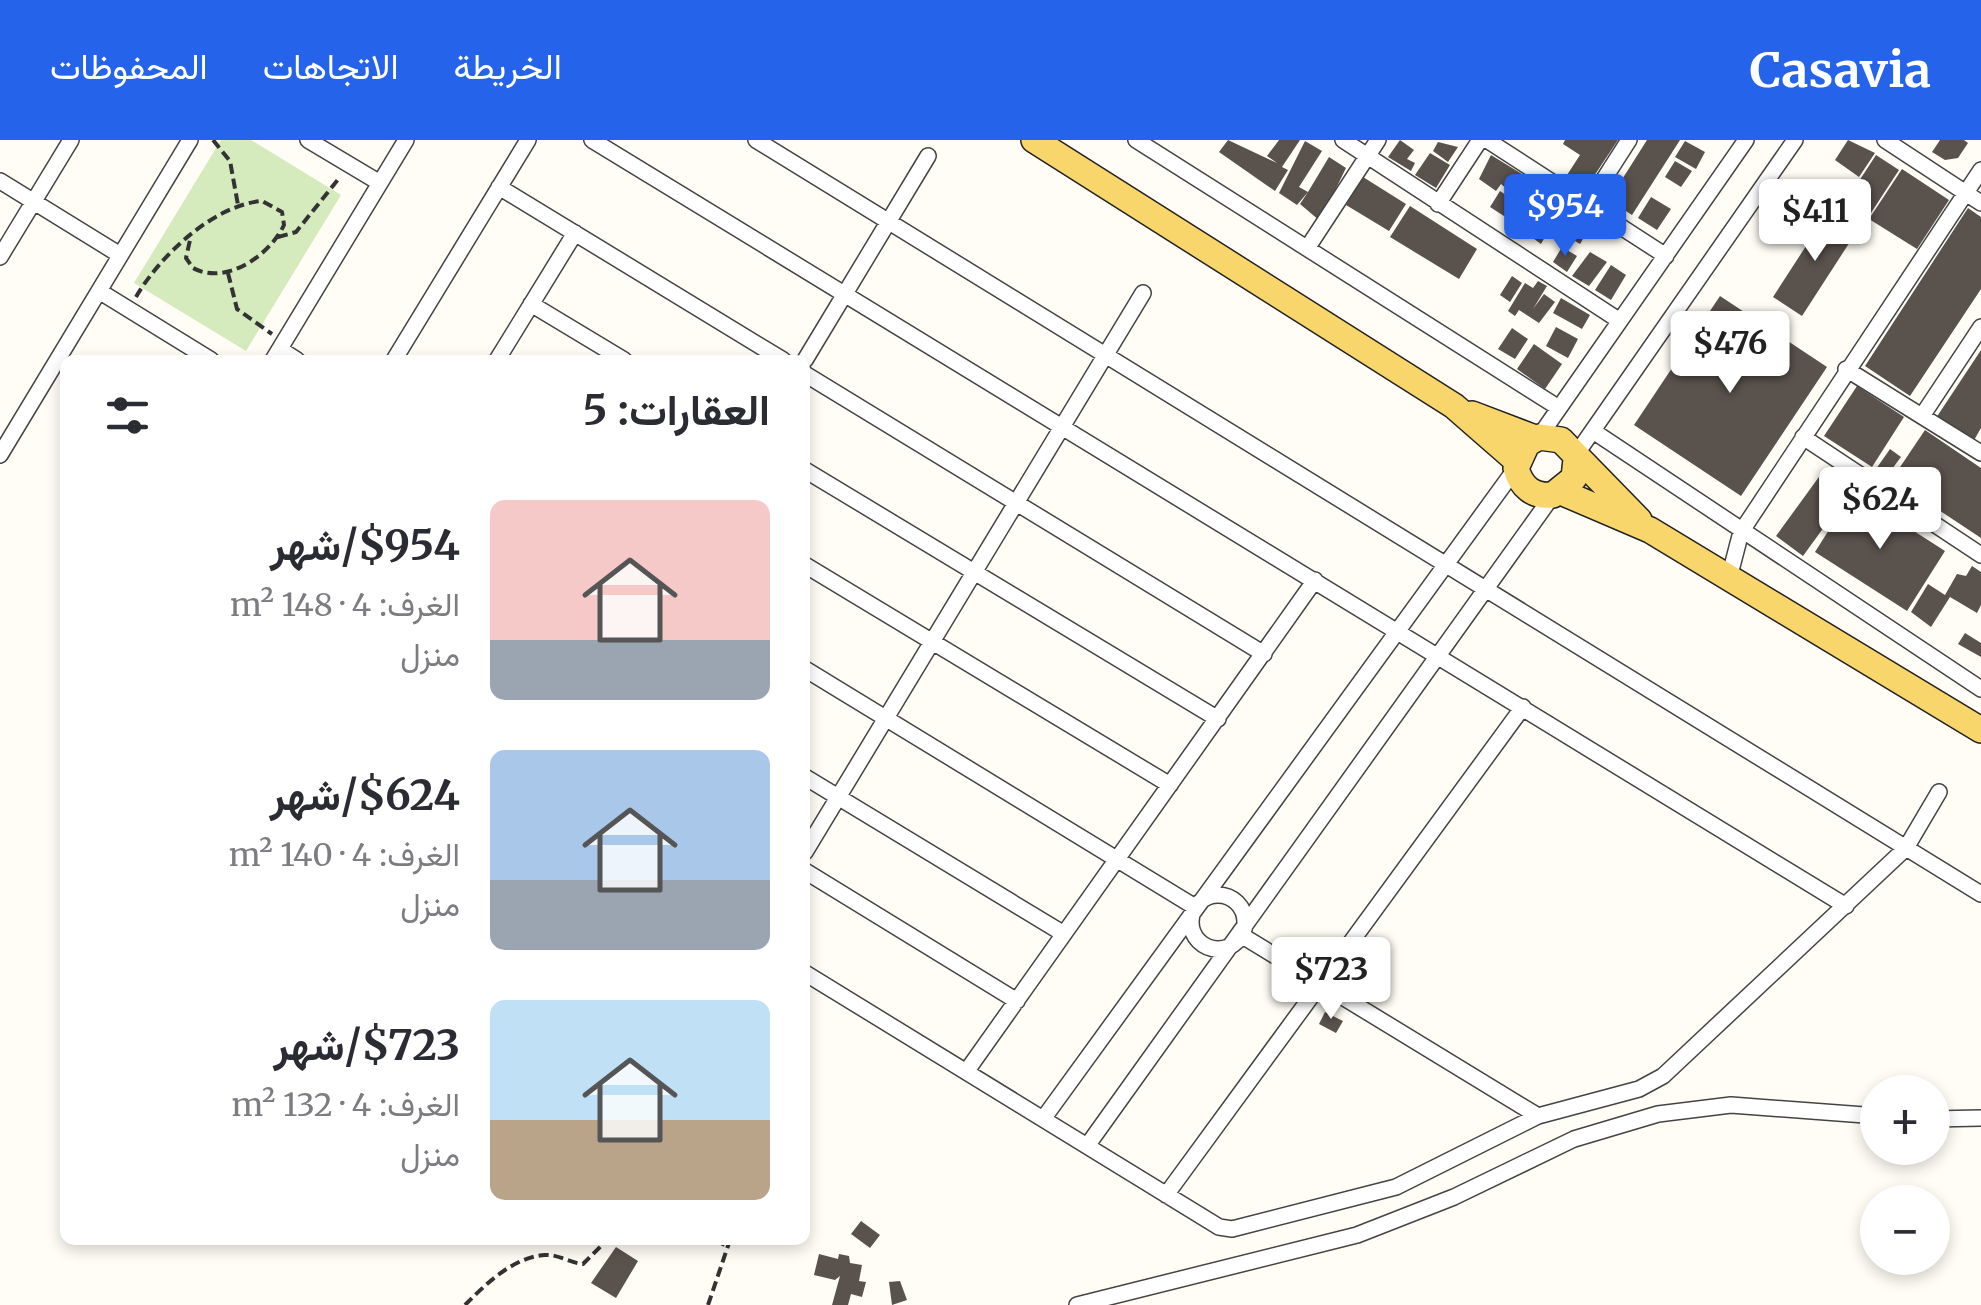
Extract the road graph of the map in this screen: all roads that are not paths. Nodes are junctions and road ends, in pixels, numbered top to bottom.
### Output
1 (71, 140) edge
2 (190, 140) edge
3 (308, 140) edge
4 (406, 140) edge
5 (528, 140) edge
6 (592, 140) edge
7 (756, 140) edge
8 (1034, 140) edge
9 (1344, 140) edge
10 (1378, 140) edge
11 (1484, 140) edge
12 (1629, 140) edge
13 (1746, 140) edge
14 (1796, 140) edge
15 (1885, 140) edge
16 (1144, 142) edge
17 (928, 156) dead end
18 (1368, 156) junction
19 (1981, 170) edge
20 (0, 181) edge
21 (380, 184) junction
22 (499, 187) junction
23 (1966, 194) junction
24 (34, 202) junction
25 (1981, 203) edge
26 (1438, 204) junction
27 (1588, 204) junction
28 (888, 221) junction
29 (576, 234) junction
30 (1308, 247) junction
31 (120, 255) junction
32 (1666, 256) junction
33 (0, 257) edge
34 (99, 292) junction
35 (845, 292) junction
36 (1143, 293) dead end
37 (532, 304) junction
38 (1620, 322) junction
39 (1981, 327) edge
40 (279, 351) edge
41 (61, 355) edge
42 (203, 355) edge
43 (397, 355) edge
44 (500, 355) edge
45 (616, 355) edge
46 (775, 355) edge
47 (807, 355) edge
48 (1104, 355) junction
49 (60, 356) edge
50 (1846, 369) junction
51 (810, 377) edge
52 (1454, 406) junction
53 (1559, 408) junction
54 (1922, 416) junction
55 (1063, 425) junction
56 (1593, 431) junction
57 (1803, 437) junction
58 (1537, 438) junction
59 (1981, 453) edge
60 (0, 455) edge
61 (1576, 457) junction
62 (1517, 465) junction
63 (810, 473) edge
64 (1557, 494) junction
65 (1016, 502) junction
66 (1650, 530) junction
67 (1741, 532) junction
68 (1981, 555) edge
69 (1446, 563) junction
70 (810, 569) edge
71 (974, 571) junction
72 (1729, 578) junction
73 (1315, 580) junction
74 (1487, 590) junction
75 (1397, 630) junction
76 (930, 641) junction
77 (1264, 654) junction
78 (1440, 657) junction
79 (810, 672) edge
80 (1981, 689) edge
81 (1523, 707) junction
82 (883, 717) junction
83 (1218, 718) junction
84 (1979, 724) edge
85 (810, 780) edge
86 (1170, 786) junction
87 (1939, 792) dead end
88 (837, 797) junction
89 (810, 843) edge
90 (1906, 848) junction
91 (1117, 860) junction
92 (810, 874) edge
93 (1981, 894) edge
94 (1846, 906) junction
95 (1195, 907) junction
96 (1064, 934) junction
97 (1241, 935) junction
98 (810, 976) edge
99 (1321, 984) junction
100 (1017, 1000) junction
101 (966, 1072) junction
102 (1860, 1115) edge
103 (1538, 1116) junction
104 (1981, 1118) edge
105 (1043, 1119) junction
106 (1950, 1119) edge
107 (1086, 1146) junction
108 (1166, 1194) junction
109 (1077, 1305) edge

1 - 24 street
2 - 31 street
3 - 21 street
4 - 21 street
5 - 22 street
6 - 35 street
7 - 28 street
8 - 52 main road
9 - 18 street
10 - 18 street
11 - 26 street
11 - 27 street
12 - 27 street
13 - 32 street
14 - 56 street
15 - 23 street
16 - 30 street
17 - 28 street
18 - 26 street
18 - 30 street
19 - 23 street
20 - 24 street
21 - 40 street
22 - 29 street
22 - 43 street
23 - 25 street
23 - 50 street
24 - 31 street
24 - 33 street
26 - 38 street
27 - 32 street
28 - 35 street
28 - 48 street
29 - 37 street
29 - 46 street
30 - 53 street
31 - 34 street
32 - 38 street
34 - 41 street
34 - 42 street
35 - 47 street
35 - 55 street
36 - 48 street
37 - 44 street
37 - 45 street
38 - 53 street
39 - 54 street
48 - 55 street
48 - 69 street
49 - 60 street
50 - 54 street
50 - 57 street
51 - 65 street
52 - 58 main road
52 - 62 main road
53 - 58 street
54 - 59 street
55 - 65 street
55 - 73 street
56 - 61 street
56 - 67 street
57 - 67 street
57 - 68 street
58 - 61 main road
58 - 62 main road
61 - 64 main road
61 - 66 main road
62 - 64 main road
62 - 69 street
63 - 71 street
64 - 66 main road
64 - 74 street
65 - 71 street
65 - 77 street
66 - 72 main road
67 - 72 street
67 - 80 street
69 - 74 street
69 - 75 street
70 - 76 street
71 - 76 street
71 - 83 street
72 - 84 main road
73 - 75 street
73 - 77 street
74 - 78 street
74 - 90 street
75 - 78 street
75 - 95 street
76 - 82 street
76 - 86 street
77 - 83 street
78 - 81 street
78 - 97 street
79 - 82 street
81 - 94 street
81 - 99 street
82 - 88 street
82 - 91 street
83 - 86 street
85 - 88 street
86 - 91 street
87 - 90 street
88 - 89 street
88 - 96 street
90 - 93 street
90 - 94 street
91 - 95 street
91 - 96 street
92 - 100 street
94 - 103 street
95 - 97 street
95 - 97 street
95 - 105 street
96 - 100 street
97 - 99 street
97 - 107 street
98 - 101 street
99 - 103 street
99 - 108 street
100 - 101 street
101 - 105 street
102 - 109 street
103 - 108 street
104 - 106 street
105 - 107 street
107 - 108 street

